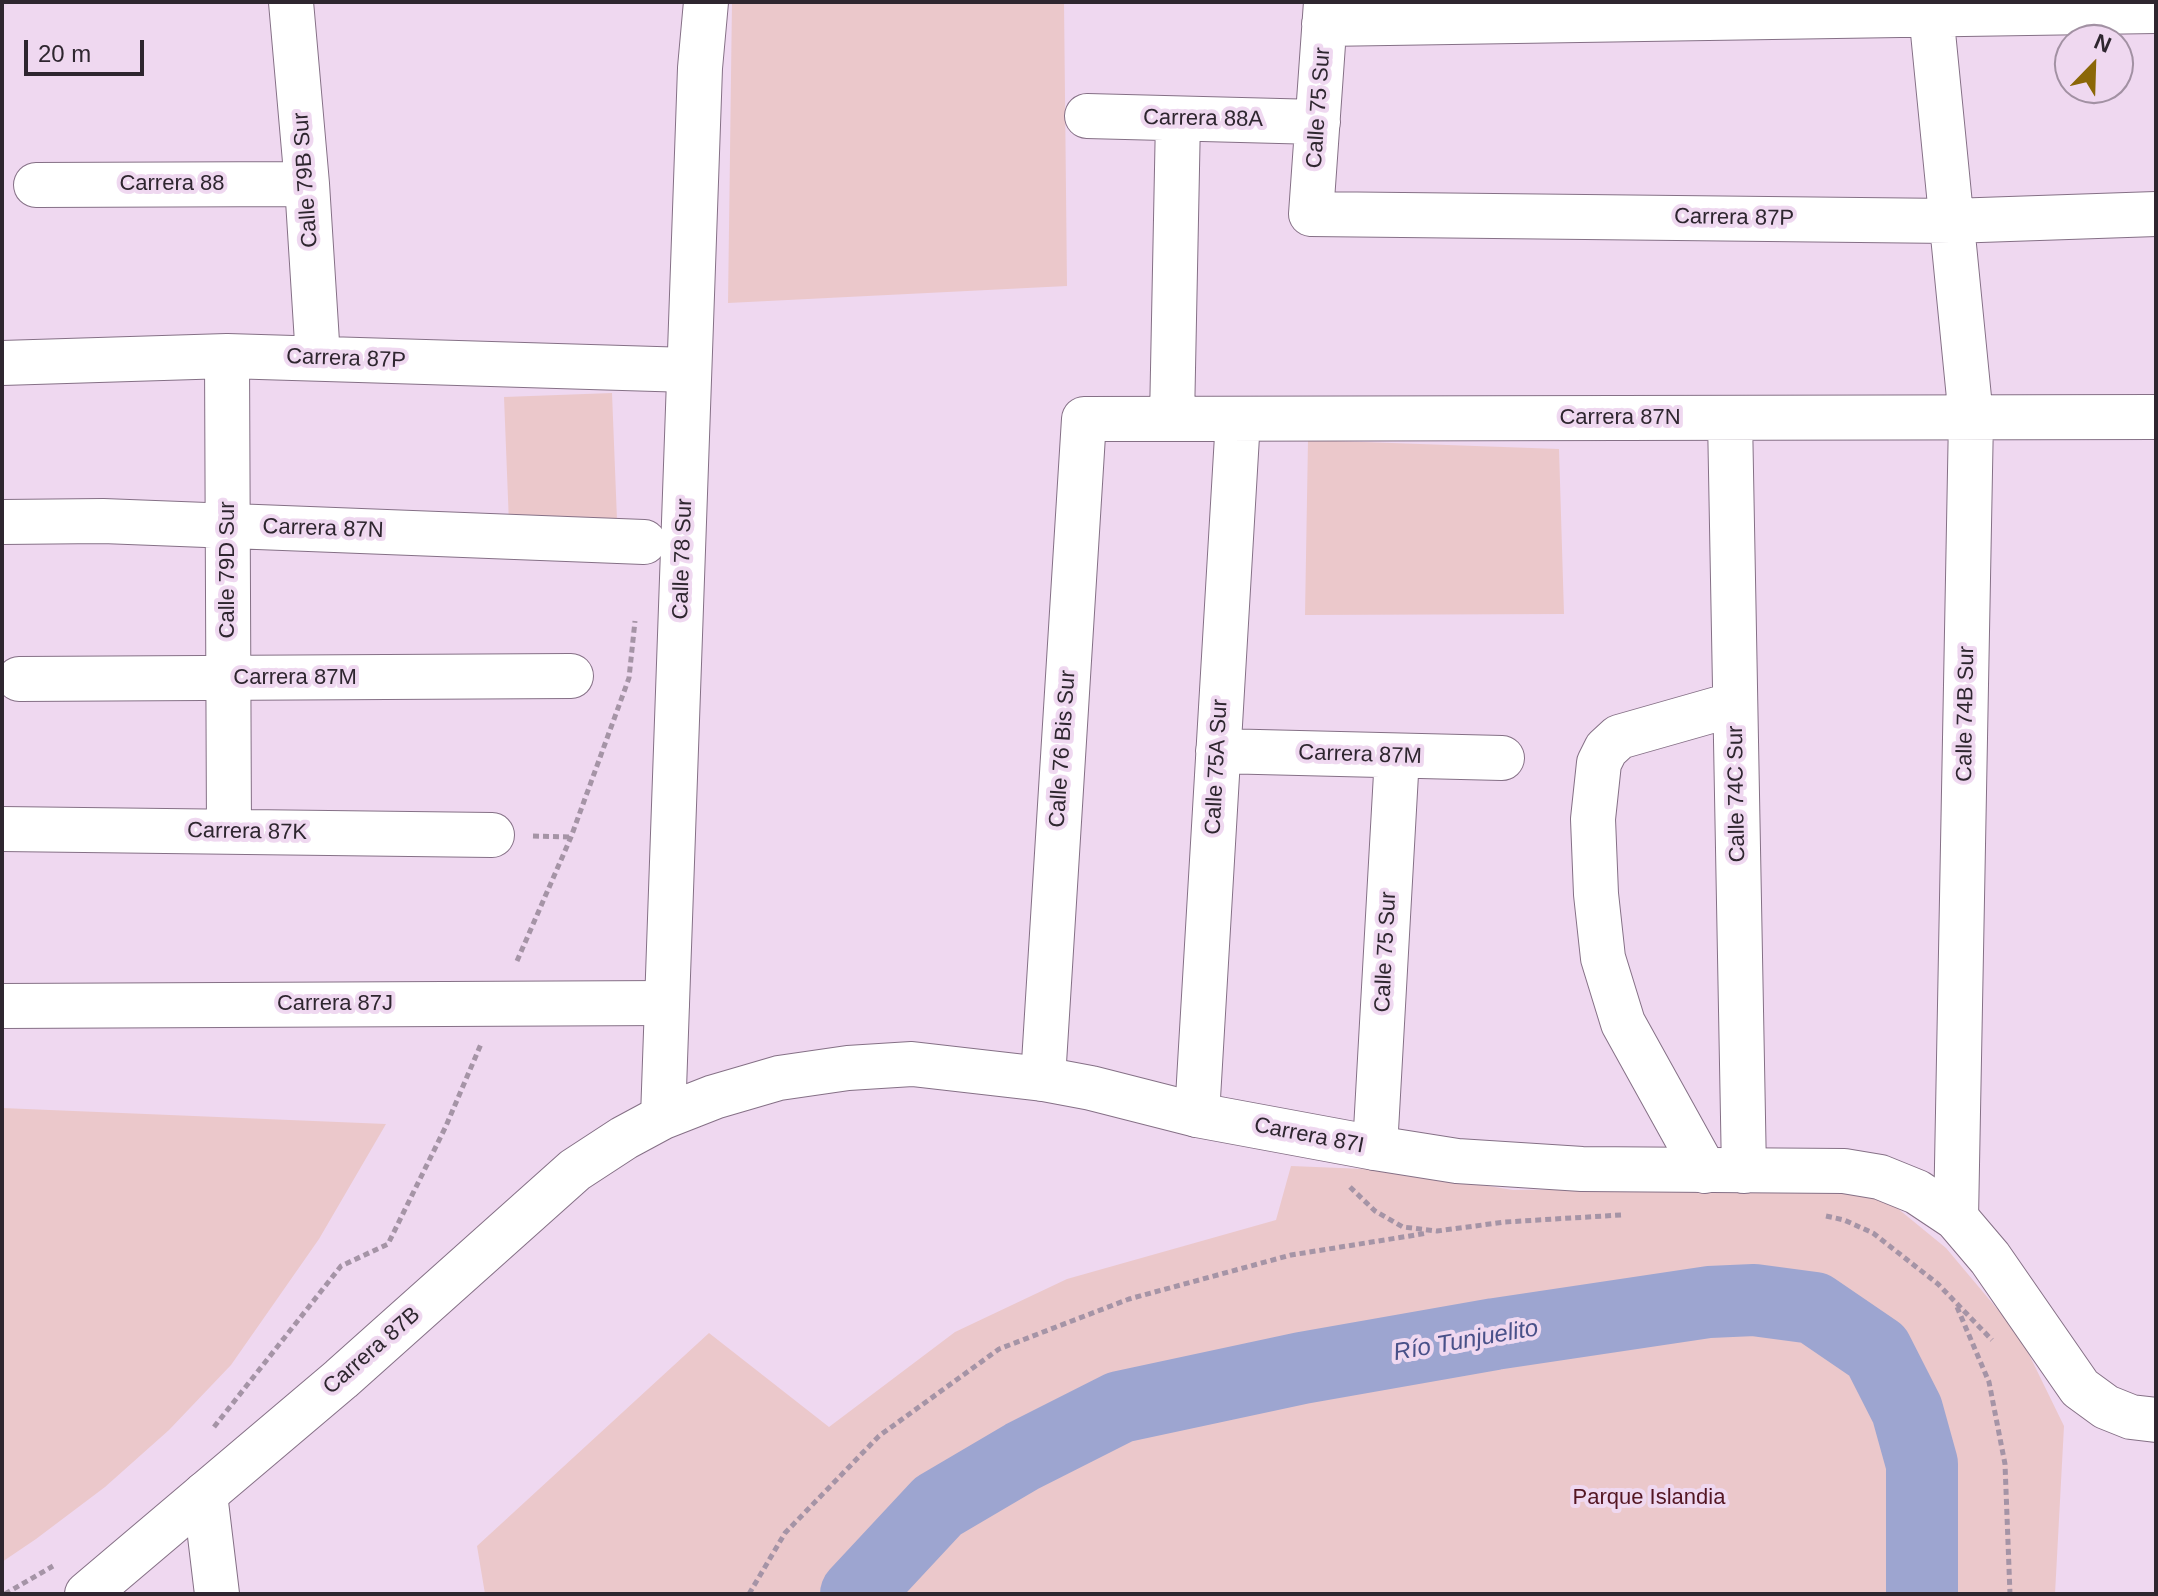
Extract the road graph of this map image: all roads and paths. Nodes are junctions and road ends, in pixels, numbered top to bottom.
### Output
1 (291, 2) edge
2 (706, 2) edge
3 (1931, 8) edge
4 (2156, 11) edge
5 (1325, 13) edge
6 (1087, 116) dead end
7 (1178, 119) junction
8 (1318, 122) junction
9 (307, 184) junction
10 (36, 185) dead end
11 (1311, 214) joint
12 (2156, 214) edge
13 (1951, 221) junction
14 (227, 356) junction
15 (318, 358) junction
16 (2, 363) edge
17 (689, 370) junction
18 (2156, 417) edge
19 (1730, 418) junction
20 (1971, 418) junction
21 (1084, 419) joint
22 (1172, 419) junction
23 (1238, 419) junction
24 (2, 522) edge
25 (228, 526) junction
26 (644, 542) dead end
27 (635, 618) dead end
28 (571, 676) dead end
29 (229, 678) junction
30 (19, 679) dead end
31 (1735, 704) junction
32 (1218, 751) junction
33 (1397, 756) junction
34 (1502, 758) dead end
35 (2, 829) edge
36 (229, 832) junction
37 (492, 835) dead end
38 (667, 1003) junction
39 (498, 1004) junction
40 (2, 1006) edge
41 (1043, 1079) junction
42 (1197, 1115) junction
43 (663, 1117) junction
44 (1375, 1148) junction
45 (1725, 1171) junction
46 (1344, 1182) dead end
47 (1815, 1213) dead end
48 (1626, 1214) dead end
49 (1956, 1218) junction
50 (1437, 1231) junction
51 (1955, 1302) junction
52 (1993, 1341) dead end
53 (2156, 1420) edge
54 (209, 1434) dead end
55 (205, 1494) junction
56 (71, 1579) edge
57 (5, 1594) edge
58 (217, 1594) edge
59 (749, 1594) edge
60 (2010, 1594) edge

1 - 9 street, Calle 79B Sur
2 - 17 street, Calle 78 Sur
3 - 4 street
3 - 5 street
3 - 13 street, Calle 74B Sur
5 - 8 street, Calle 75 Sur
6 - 7 street, Carrera 88A
7 - 8 street, Carrera 88A
7 - 22 street
8 - 11 street, Calle 75 Sur
9 - 10 street, Carrera 88
9 - 15 street, Calle 79B Sur
11 - 13 street, Carrera 87P
12 - 13 street, Carrera 87P
13 - 20 street, Calle 74B Sur
14 - 15 street, Carrera 87P
14 - 16 street, Carrera 87P
14 - 25 street, Calle 79D Sur
15 - 17 street, Carrera 87P
17 - 38 street, Calle 78 Sur
18 - 20 street, Carrera 87N
19 - 20 street, Carrera 87N
19 - 23 street, Carrera 87N
19 - 31 street, Calle 74C Sur
20 - 49 street, Calle 74B Sur
21 - 22 street, Carrera 87N
21 - 41 street, Calle 76 Bis Sur
22 - 23 street, Carrera 87N
23 - 32 street, Calle 75A Sur
24 - 25 street, Carrera 87N
25 - 26 street, Carrera 87N
25 - 29 street, Calle 79D Sur
27 - 39 path
28 - 29 street, Carrera 87M
29 - 30 street, Carrera 87M
29 - 36 street, Calle 79D Sur
31 - 45 street, Calle 74C Sur
31 - 45 street
32 - 33 street, Carrera 87M
32 - 42 street, Calle 75A Sur
33 - 34 street, Carrera 87M
33 - 44 street, Calle 75 Sur
35 - 36 street, Carrera 87K
36 - 37 street, Carrera 87K
38 - 39 street, Carrera 87J
38 - 43 street, Calle 78 Sur
39 - 40 street, Carrera 87J
39 - 54 path
41 - 42 street, Carrera 87I
41 - 43 street, Carrera 87I
42 - 44 street, Carrera 87I
43 - 55 street, Carrera 87B
44 - 45 street, Carrera 87I
45 - 49 street, Carrera 87I
46 - 50 path
47 - 51 path
48 - 50 path
49 - 53 street
50 - 59 path
51 - 52 path
51 - 60 path
55 - 56 street, Carrera 87B
55 - 58 street
56 - 57 path

